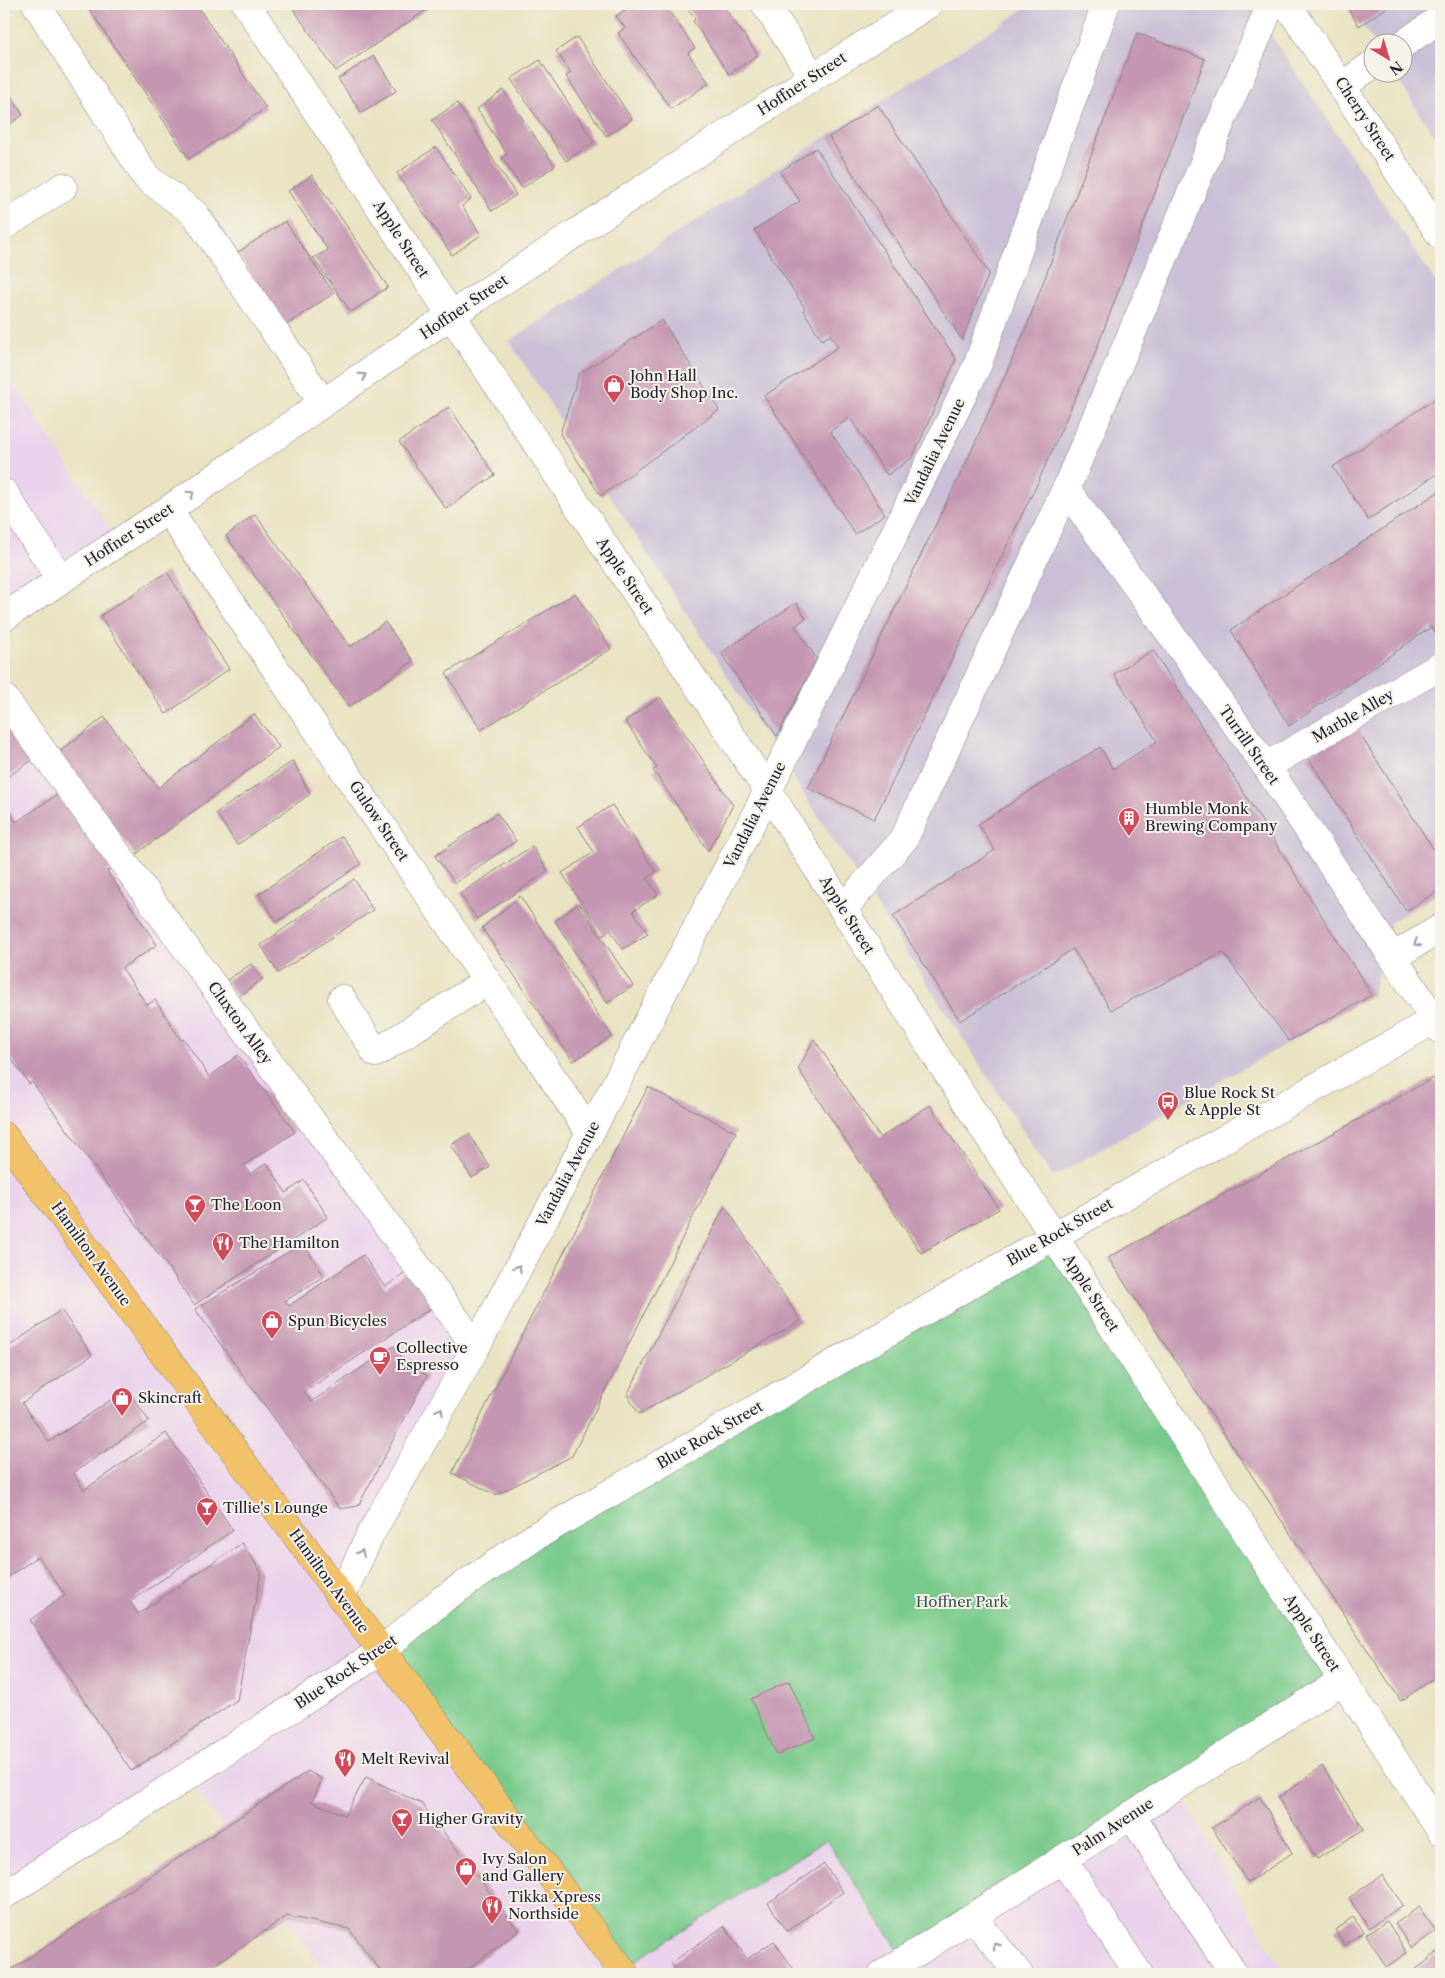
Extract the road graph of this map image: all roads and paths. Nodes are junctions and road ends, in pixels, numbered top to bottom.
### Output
1 (36, 4) edge
2 (246, 4) edge
3 (765, 4) edge
4 (929, 4) edge
5 (1106, 4) edge
6 (1272, 4) edge
7 (1287, 4) edge
8 (1441, 18) edge
9 (1412, 37) edge
10 (1362, 72) edge
11 (813, 77) junction
12 (1342, 86) junction
13 (63, 187) dead end
14 (4, 226) edge
15 (1441, 236) edge
16 (451, 315) junction
17 (323, 403) junction
18 (1066, 489) junction
19 (4, 492) edge
20 (168, 510) junction
21 (61, 580) junction
22 (4, 617) edge
23 (1441, 666) edge
24 (4, 698) edge
25 (1266, 766) junction
26 (768, 791) junction
27 (843, 908) junction
28 (1441, 928) edge
29 (1393, 957) junction
30 (487, 981) junction
31 (342, 999) dead end
32 (1439, 1022) edge
33 (590, 1133) junction
34 (8, 1149) edge
35 (1054, 1236) junction
36 (476, 1347) junction
37 (341, 1597) junction
38 (381, 1651) junction
39 (1342, 1680) junction
40 (1131, 1815) junction
41 (1441, 1831) edge
42 (1063, 1860) junction
43 (4, 1895) edge
44 (974, 1917) junction
45 (625, 1974) edge
46 (883, 1974) edge
47 (1019, 1974) edge
48 (1139, 1974) edge
49 (1234, 1974) edge

1 - 17 street
2 - 16 street, Apple Street
3 - 11 street
4 - 11 street, Hoffner Street
5 - 26 street, Vandalia Avenue
6 - 18 street
7 - 12 street, Cherry Street
8 - 9 street
10 - 12 street
11 - 16 street, Hoffner Street
12 - 15 street, Cherry Street
13 - 14 street
17 -> 16 street, Hoffner Street
16 - 26 street, Apple Street
20 -> 17 street, Hoffner Street
18 - 25 street, Turrill Street
18 - 27 street
19 - 21 street
20 - 21 street, Hoffner Street
20 - 30 street, Gulow Street
21 - 22 street, Hoffner Street
23 - 25 street, Marble Alley
24 - 36 street, Cluxton Alley
25 - 29 street, Turrill Street
26 - 27 street, Apple Street
26 - 33 street, Vandalia Avenue
27 - 35 street, Apple Street
28 -> 29 street
29 - 32 street, Turrill Street
30 - 31 street
30 - 33 street, Gulow Street
32 - 35 street, Blue Rock Street
36 -> 33 street, Vandalia Avenue
34 - 37 main road, Hamilton Avenue
35 - 38 street, Blue Rock Street
35 - 39 street, Apple Street
37 -> 36 street, Vandalia Avenue
37 - 38 main road, Hamilton Avenue
38 - 43 street, Blue Rock Street
38 - 45 main road, Hamilton Avenue
39 - 40 street, Palm Avenue
39 - 41 street, Apple Street
40 - 42 street, Palm Avenue
40 - 49 street
42 - 44 street, Palm Avenue
42 - 48 street
44 - 46 street, Palm Avenue
47 -> 44 street

